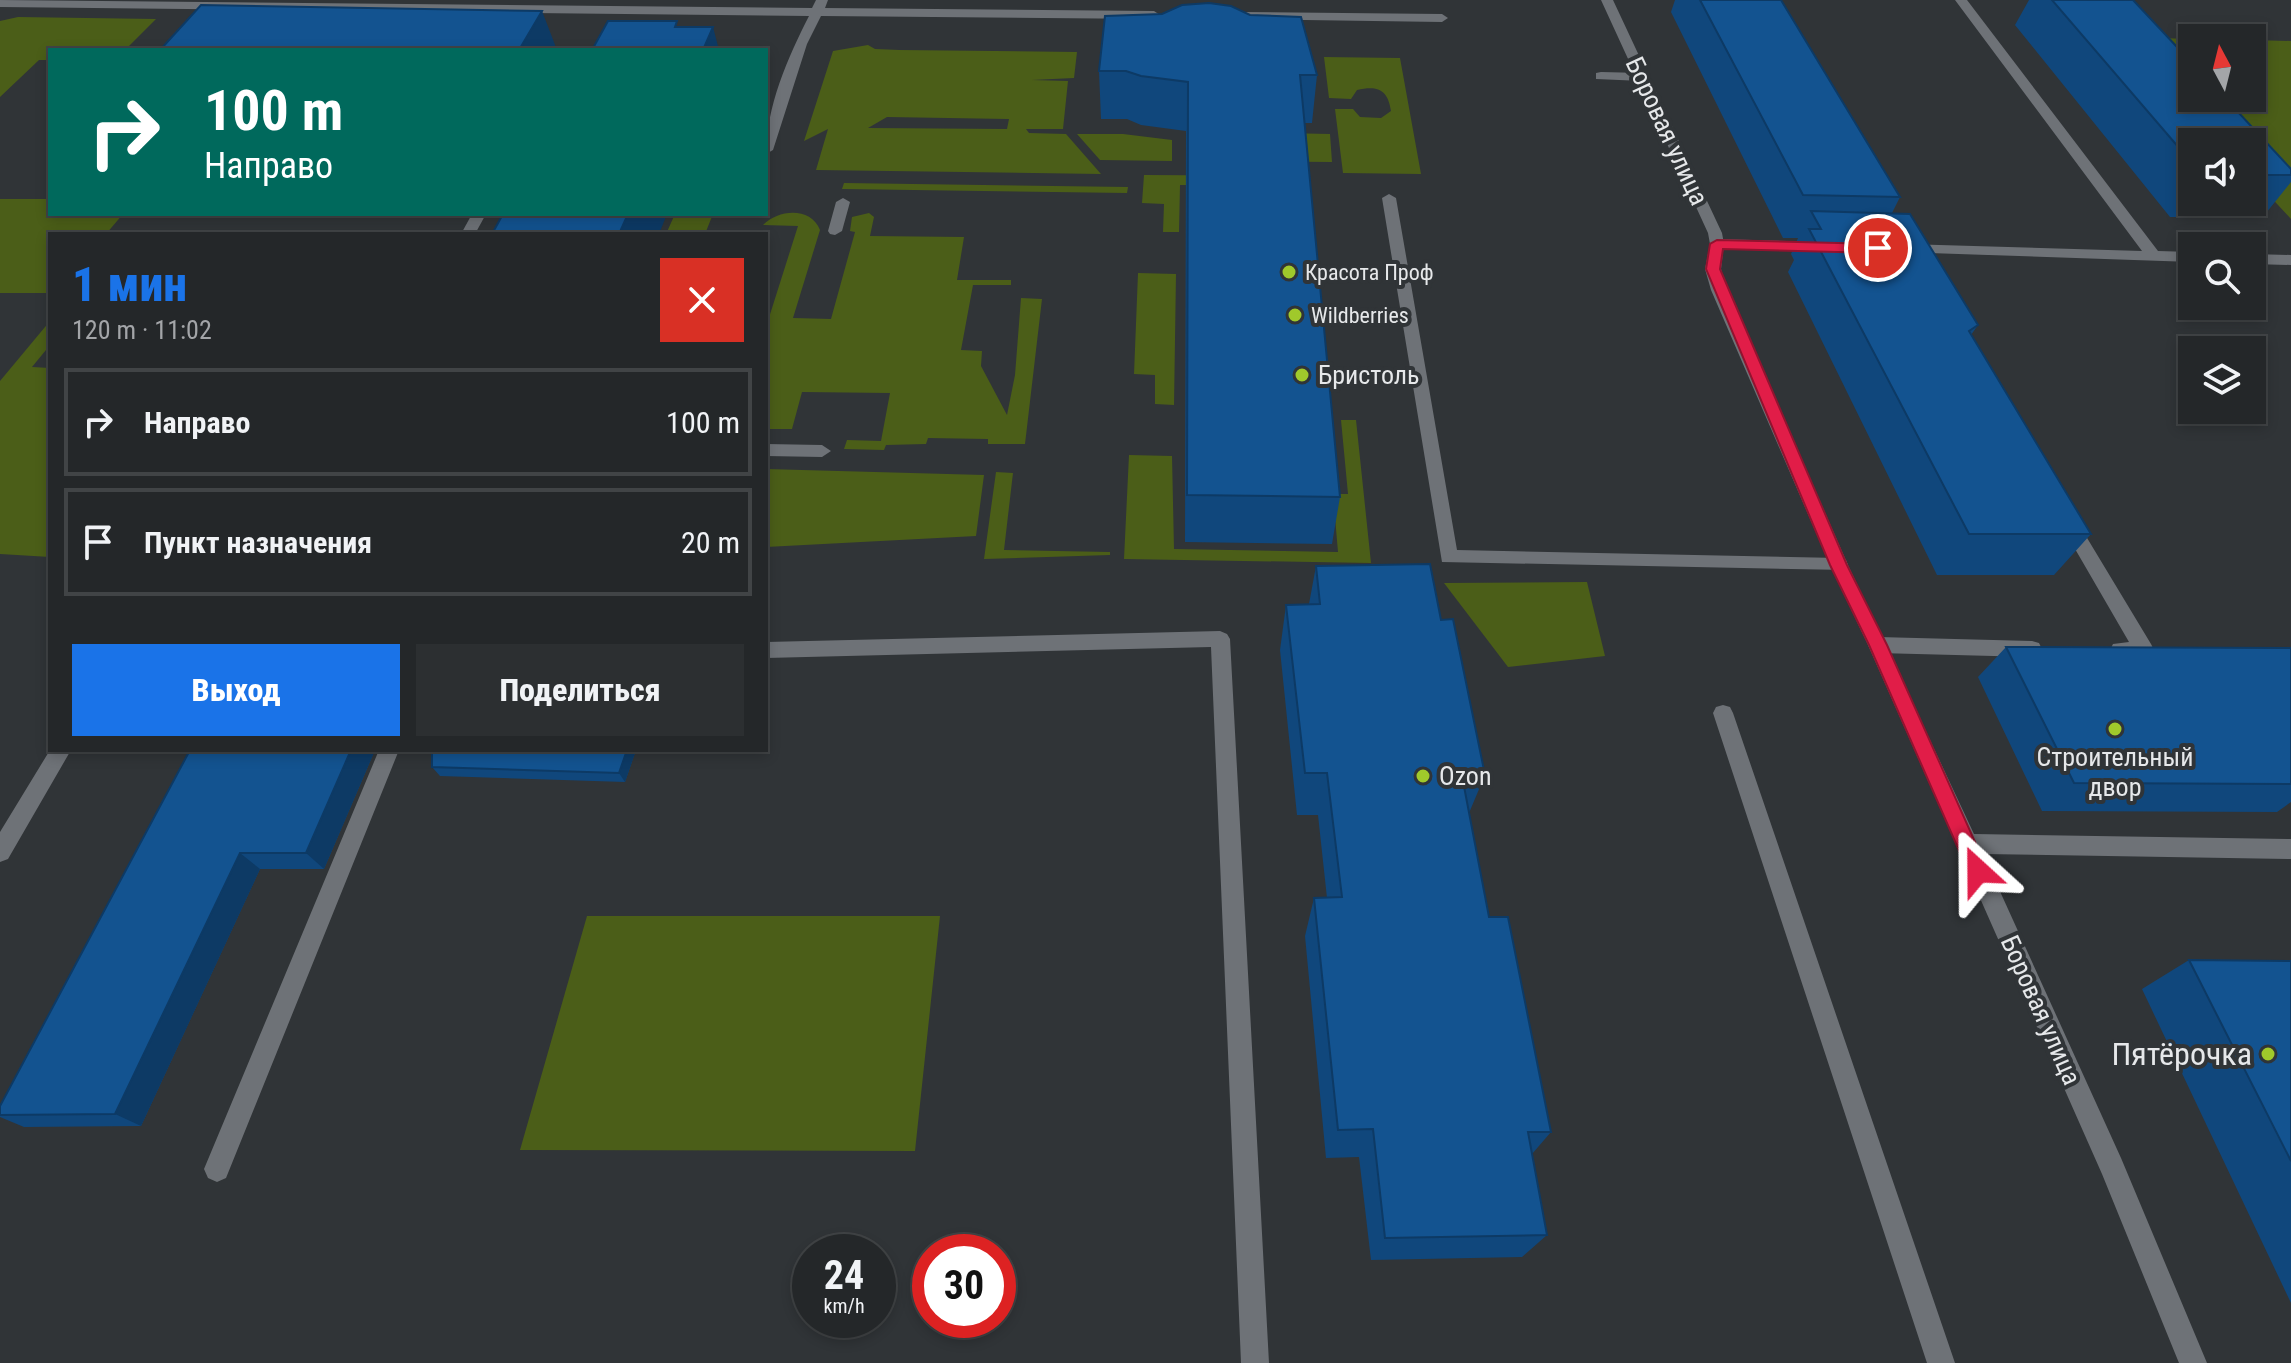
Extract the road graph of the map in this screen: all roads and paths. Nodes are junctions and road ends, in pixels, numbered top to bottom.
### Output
1 (1607, 0) edge
2 (1961, 0) edge
3 (0, 3) edge
4 (819, 6) edge
5 (1161, 15) edge
6 (1223, 16) edge
7 (1442, 18) dead end
8 (1601, 76) dead end
9 (1642, 77) junction
10 (768, 144) edge
11 (1389, 198) dead end
12 (843, 202) dead end
13 (835, 231) dead end
14 (1717, 244) junction
15 (1832, 247) edge
16 (1905, 249) edge
17 (2154, 256) junction
18 (2178, 257) edge
19 (2266, 259) edge
20 (2291, 260) edge
21 (768, 450) edge
22 (822, 451) dead end
23 (2057, 503) edge
24 (1839, 565) junction
25 (1878, 645) junction
26 (2052, 649) edge
27 (768, 650) edge
28 (2098, 650) edge
29 (1723, 713) dead end
30 (60, 752) edge
31 (388, 752) edge
32 (1966, 844) junction
33 (2291, 849) edge
34 (0, 852) edge
35 (217, 1169) dead end
36 (1255, 1363) edge
37 (1941, 1363) edge
38 (2193, 1363) edge

1 - 9 street, Боровая улица
2 - 17 street
3 - 4 street
4 - 5 street
4 - 10 street
6 - 7 street
8 - 9 street
9 - 14 street, Боровая улица
11 - 24 street
12 - 13 street
14 - 15 street
14 - 24 street, Боровая улица
16 - 17 street
17 - 18 street
19 - 20 street
21 - 22 street
23 - 28 street
24 - 25 street, Боровая улица
25 - 26 street
25 - 32 street, Боровая улица
27 - 36 street
29 - 37 street
30 - 34 street
31 - 35 street
32 - 33 street
32 - 38 street, Боровая улица

